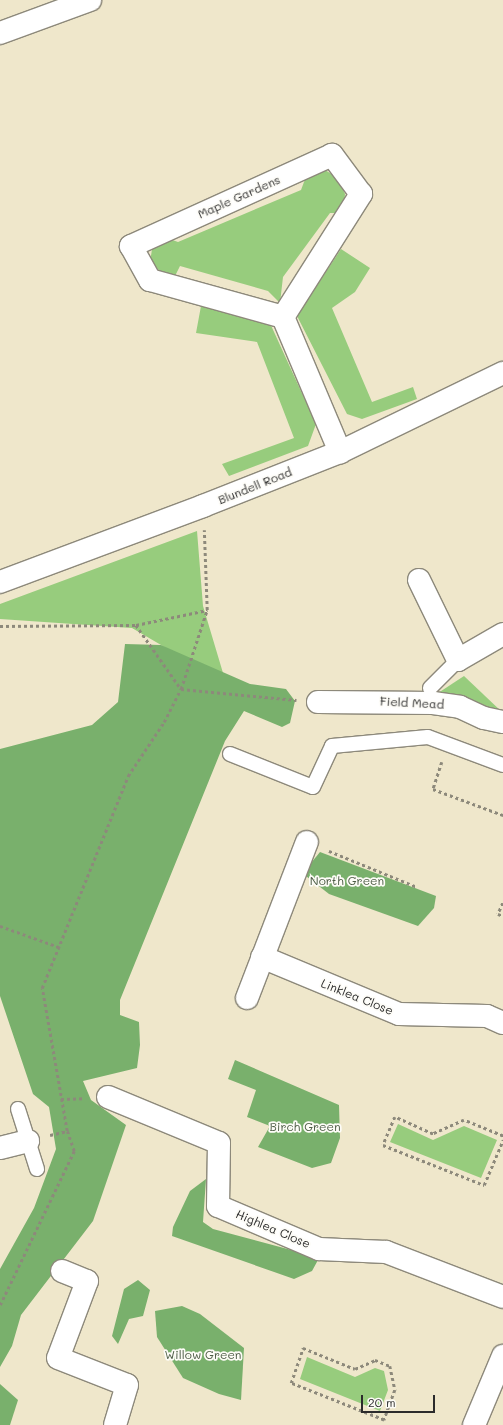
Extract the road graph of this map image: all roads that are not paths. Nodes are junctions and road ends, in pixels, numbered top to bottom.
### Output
1 (90, 0) edge
2 (0, 33) edge
3 (283, 317) junction
4 (503, 373) edge
5 (340, 452) junction
6 (419, 580) dead end
7 (0, 582) edge
8 (503, 634) edge
9 (458, 660) junction
10 (430, 688) dead end
11 (318, 702) road end
12 (503, 722) edge
13 (230, 754) dead end
14 (503, 765) edge
15 (307, 842) road end
16 (262, 957) junction
17 (247, 998) dead end
18 (503, 1023) edge
19 (108, 1097) dead end
20 (18, 1109) dead end
21 (28, 1141) junction
22 (0, 1148) edge
23 (36, 1169) dead end
24 (62, 1271) dead end
25 (503, 1297) edge
26 (503, 1356) edge
27 (115, 1425) edge
28 (474, 1425) edge

1 - 2 street
3 - 3 street, Maple Gardens
3 - 5 street
4 - 5 street, Blundell Road
5 - 7 street, Blundell Road
6 - 9 street
8 - 9 street
9 - 10 lane
11 - 12 street, Field Mead
13 - 14 lane
15 - 16 street
16 - 17 street
16 - 18 street, Linklea Close
19 - 25 street, Highlea Close
20 - 21 lane
21 - 22 street
21 - 23 lane
24 - 27 street
26 - 28 street

